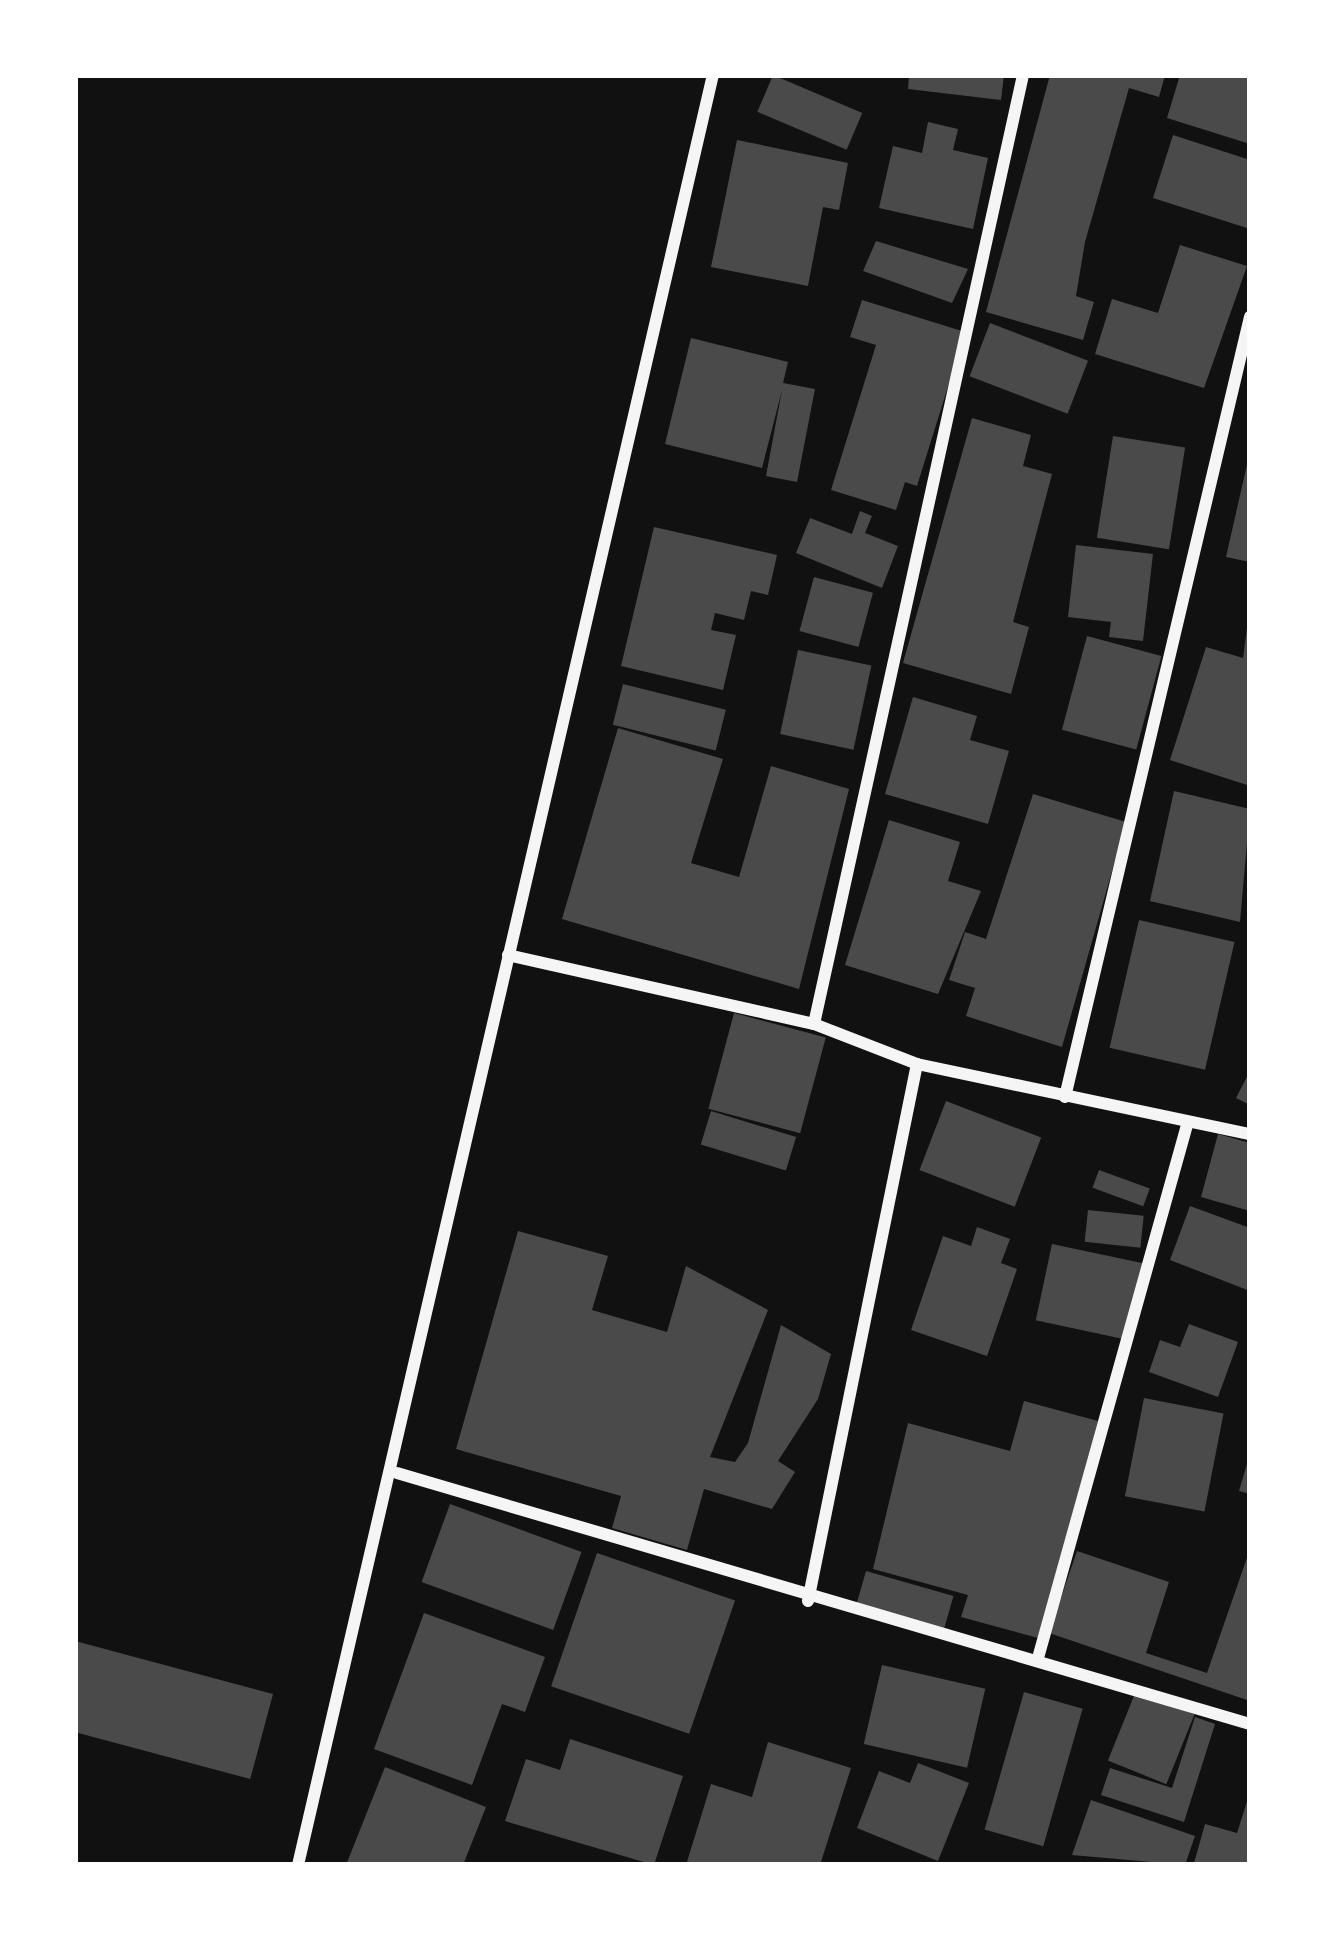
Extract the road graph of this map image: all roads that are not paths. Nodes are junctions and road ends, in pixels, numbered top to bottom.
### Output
1 (713, 75) edge
2 (1023, 75) edge
3 (1250, 317) edge
4 (508, 955) junction
5 (814, 1024) junction
6 (917, 1064) junction
7 (1065, 1097) junction
8 (1187, 1125) junction
9 (1250, 1133) edge
10 (397, 1473) junction
11 (808, 1601) junction
12 (1038, 1658) junction
13 (1250, 1724) edge
14 (298, 1865) edge

1 - 4 street
2 - 5 street
3 - 7 street
4 - 5 street
4 - 10 street
5 - 6 street
6 - 7 street
6 - 11 street
7 - 8 street
8 - 9 street
8 - 12 street
10 - 11 street
10 - 14 street
11 - 12 street
12 - 13 street

